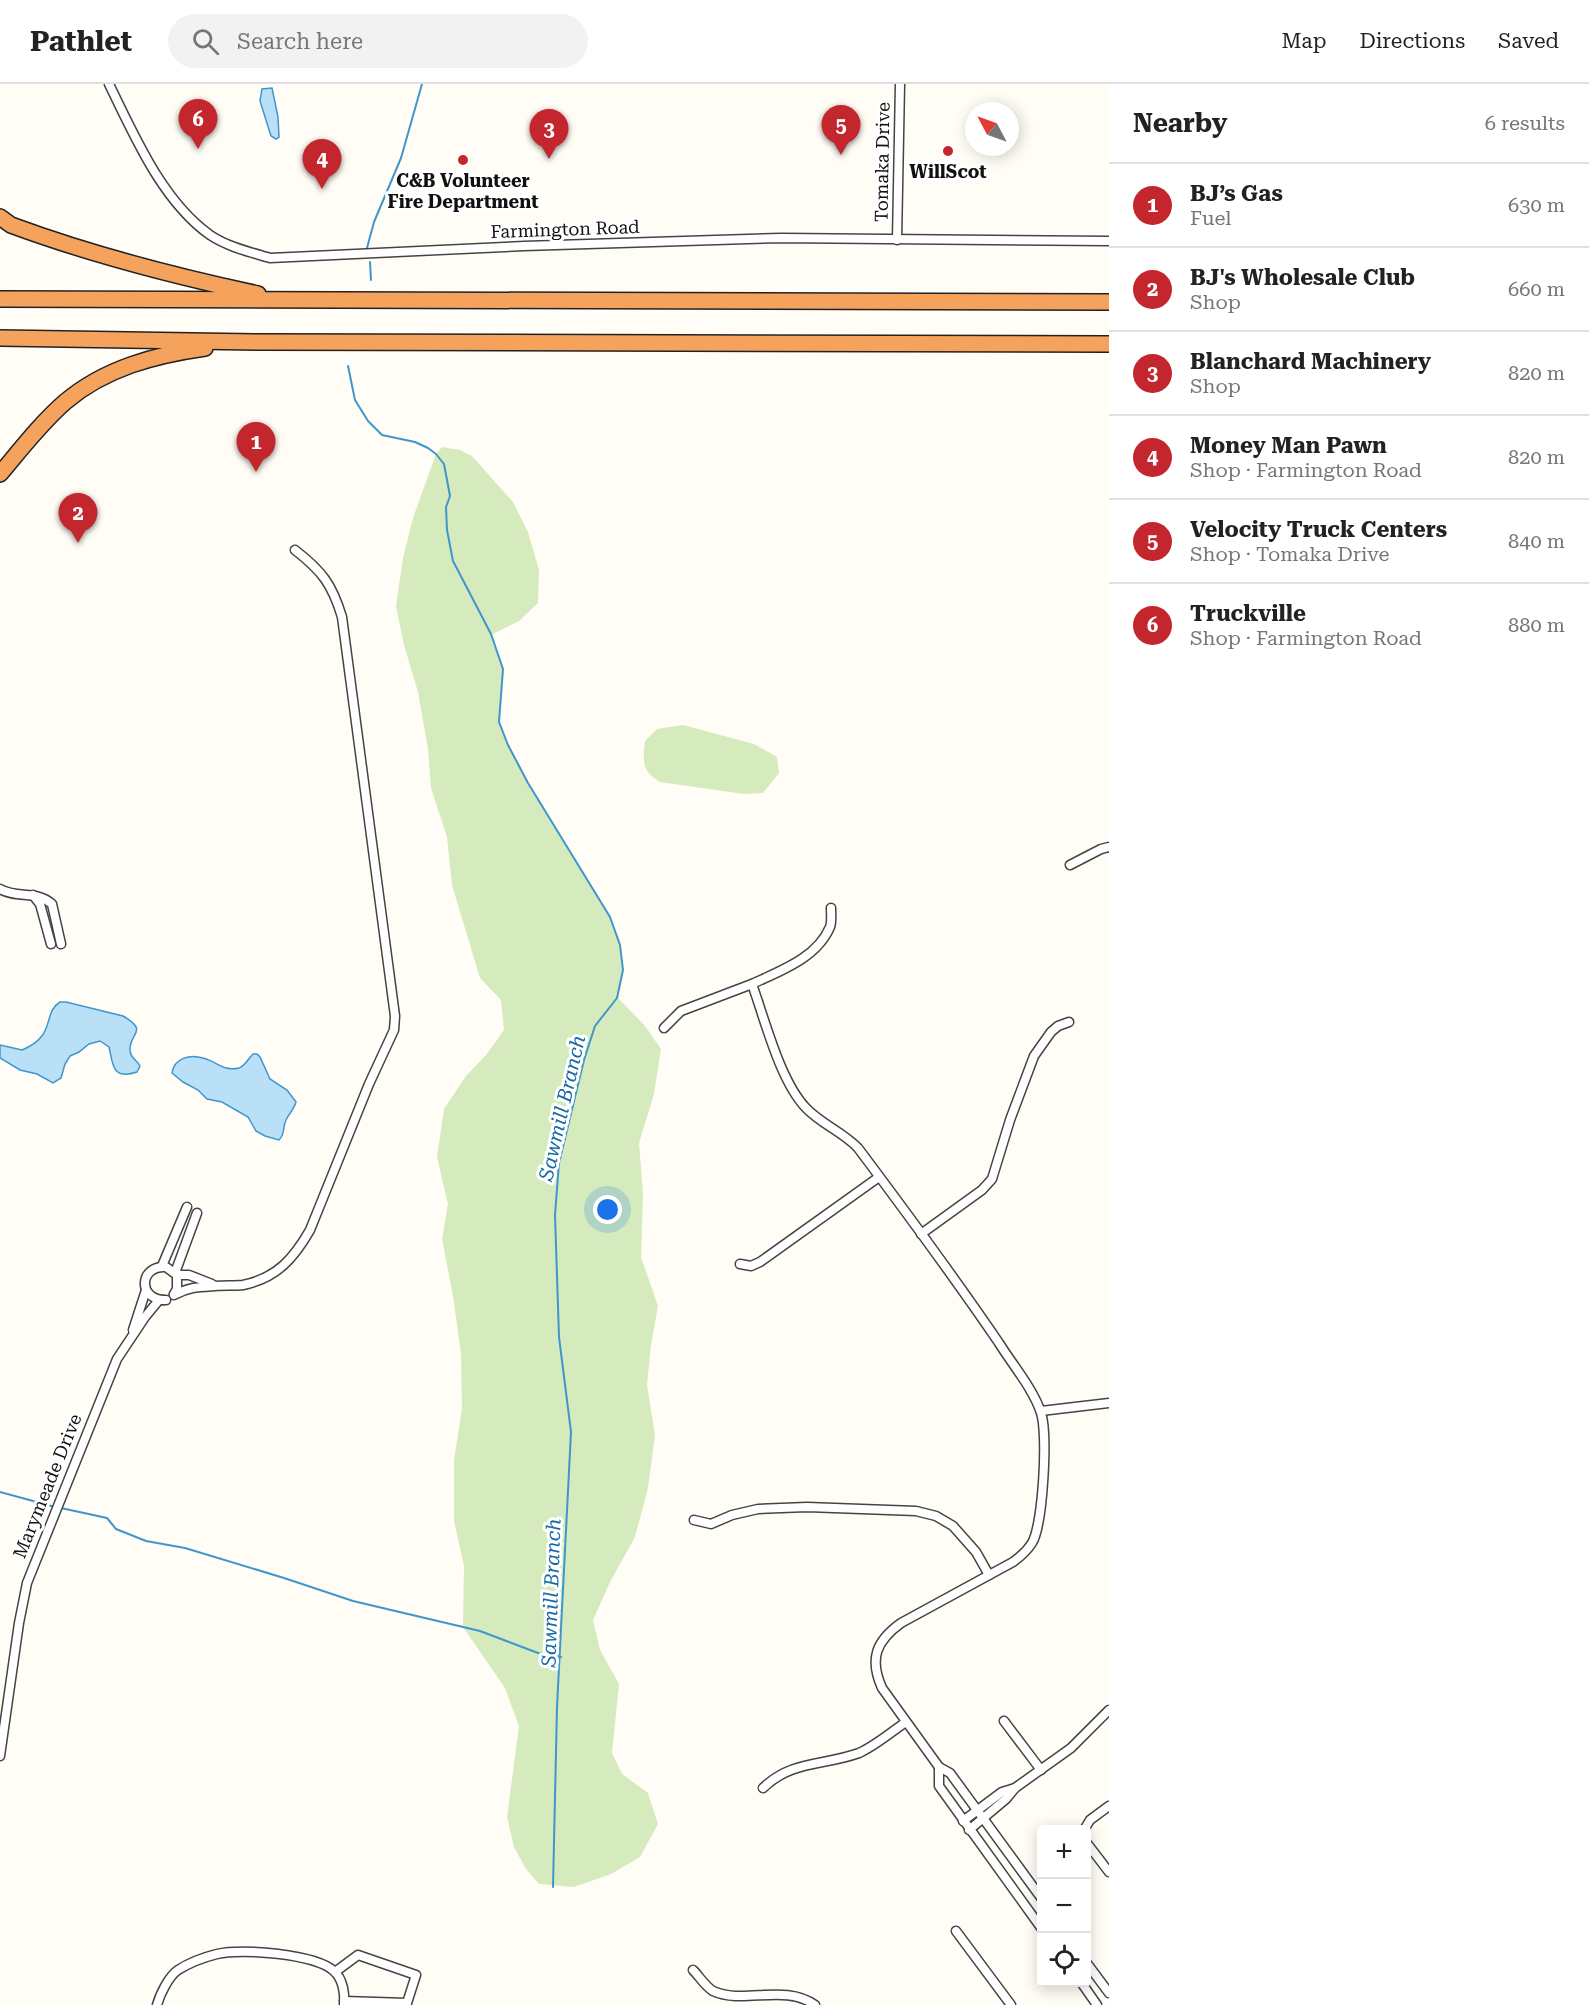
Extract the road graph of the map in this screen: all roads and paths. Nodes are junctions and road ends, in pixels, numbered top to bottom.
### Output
1 (109, 84) edge
2 (900, 84) edge
3 (0, 217) edge
4 (897, 240) junction
5 (1109, 241) edge
6 (0, 298) edge
7 (294, 301) junction
8 (1109, 302) edge
9 (0, 338) edge
10 (258, 342) junction
11 (1109, 344) edge
12 (0, 474) edge
13 (295, 550) dead end
14 (1109, 847) edge
15 (1070, 865) dead end
16 (0, 890) edge
17 (33, 895) junction
18 (831, 908) dead end
19 (51, 944) dead end
20 (61, 944) dead end
21 (752, 984) junction
22 (1069, 1022) dead end
23 (664, 1028) dead end
24 (879, 1177) junction
25 (187, 1208) dead end
26 (197, 1213) dead end
27 (921, 1234) junction
28 (740, 1264) dead end
29 (162, 1266) junction
30 (176, 1274) junction
31 (221, 1286) junction
32 (146, 1290) junction
33 (174, 1294) junction
34 (166, 1300) junction
35 (129, 1342) junction
36 (1109, 1402) edge
37 (1041, 1411) junction
38 (693, 1520) dead end
39 (989, 1575) junction
40 (1109, 1710) edge
41 (1004, 1721) dead end
42 (906, 1722) junction
43 (0, 1756) edge
44 (939, 1767) junction
45 (1041, 1770) junction
46 (763, 1788) dead end
47 (1015, 1788) junction
48 (1109, 1806) edge
49 (977, 1810) junction
50 (983, 1819) junction
51 (963, 1821) junction
52 (1087, 1825) edge
53 (969, 1830) junction
54 (1091, 1849) edge
55 (1109, 1872) edge
56 (1037, 1893) edge
57 (1037, 1924) edge
58 (956, 1931) dead end
59 (1091, 1969) edge
60 (693, 1970) dead end
61 (335, 1972) junction
62 (1084, 1987) edge
63 (1109, 1993) edge
64 (344, 2003) edge
65 (157, 2005) edge
66 (815, 2005) edge
67 (1011, 2005) edge
68 (1097, 2005) edge

1 - 4 street, Farmington Road
2 - 4 street, Tomaka Drive
3 - 7 highway
4 - 5 street, Farmington Road
6 - 7 highway
7 - 8 highway
9 - 10 highway
10 - 11 highway
10 - 12 highway
13 - 31 street
14 - 15 street
16 - 17 street
17 - 19 street
17 - 20 street
18 - 21 street
21 - 23 street
21 - 24 street
22 - 27 street
24 - 27 street
24 - 28 street
25 - 29 street
26 - 30 street
27 - 37 street
29 - 30 street
29 - 32 street
30 - 31 street
30 - 33 street
31 - 33 street
32 - 34 street
32 - 35 street, Marymeade Drive
33 - 34 street
34 - 35 street, Marymeade Drive
35 - 43 street, Marymeade Drive
36 - 37 street
37 - 39 street
38 - 39 street
39 - 42 street
40 - 45 street
41 - 45 street
42 - 44 street
42 - 46 street
44 - 49 street
44 - 51 street
45 - 47 street
47 - 49 street
47 - 50 street
48 - 52 street
49 - 50 street
49 - 51 street
50 - 53 street
50 - 56 street
51 - 53 street
53 - 57 street
54 - 55 street
58 - 67 street
59 - 63 street
60 - 66 street
61 - 64 street
61 - 64 street
61 - 65 street
62 - 68 street

